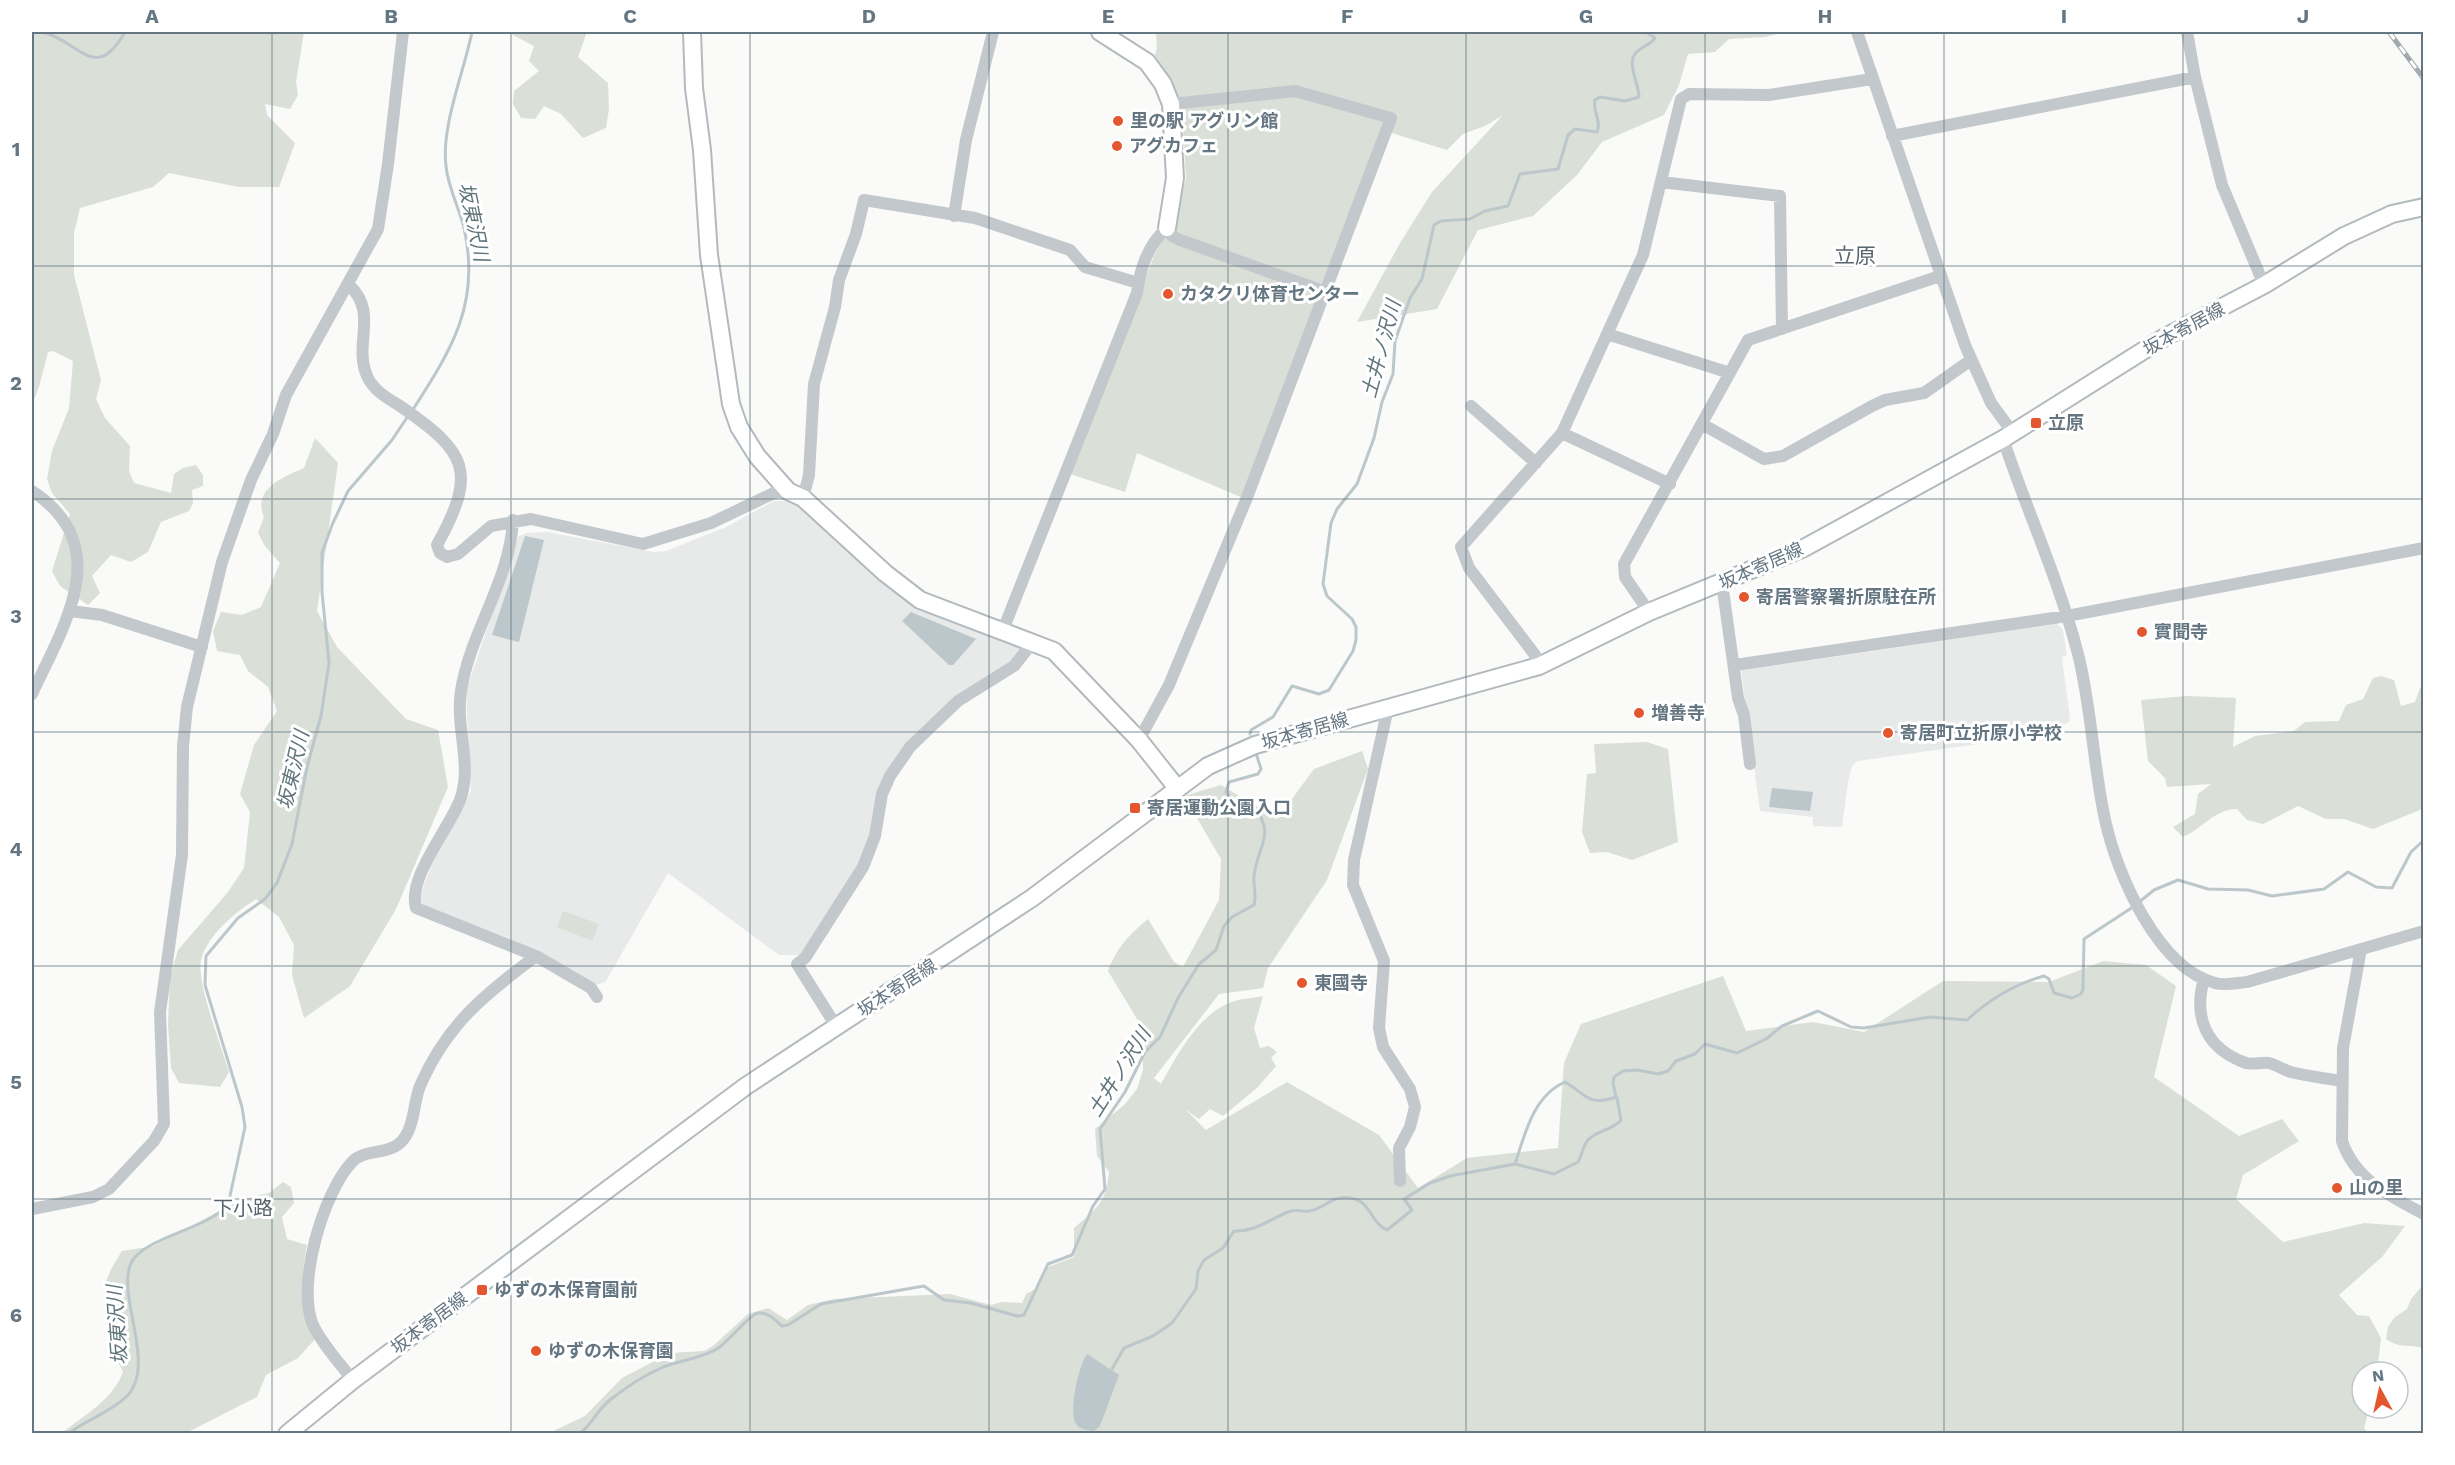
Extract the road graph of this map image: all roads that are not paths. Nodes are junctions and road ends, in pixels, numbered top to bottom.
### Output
1 (403, 32) edge
2 (692, 32) edge
3 (985, 32) edge
4 (994, 32) edge
5 (1100, 32) edge
6 (1857, 32) edge
7 (2187, 32) edge
8 (2194, 77) junction
9 (1872, 80) junction
10 (1172, 104) junction
11 (1892, 136) junction
12 (1661, 182) junction
13 (2424, 207) edge
14 (954, 216) junction
15 (1167, 228) junction
16 (1940, 276) junction
17 (1138, 283) junction
18 (349, 285) junction
19 (2264, 285) junction
20 (1326, 292) junction
21 (1782, 329) junction
22 (1606, 334) junction
23 (1971, 360) junction
24 (1730, 373) junction
25 (1471, 406) dead end
26 (1702, 424) junction
27 (1563, 433) junction
28 (2008, 436) junction
29 (1536, 463) junction
30 (1670, 484) junction
31 (32, 491) edge
32 (795, 494) junction
33 (513, 520) junction
34 (2424, 548) edge
35 (1722, 583) junction
36 (70, 611) junction
37 (1649, 612) junction
38 (2067, 616) junction
39 (1003, 630) junction
40 (1033, 642) junction
41 (202, 647) junction
42 (1735, 665) junction
43 (1539, 666) junction
44 (32, 694) edge
45 (1388, 708) junction
46 (1139, 740) junction
47 (1750, 764) dead end
48 (1177, 788) junction
49 (2424, 931) edge
50 (2361, 949) junction
51 (536, 956) junction
52 (2204, 979) junction
53 (597, 997) dead end
54 (836, 1026) junction
55 (2341, 1081) junction
56 (1400, 1181) dead end
57 (32, 1209) edge
58 (2424, 1214) edge
59 (353, 1380) junction
60 (287, 1434) edge

1 - 18 street
2 - 32 main road
3 - 4 street
4 - 14 street
5 - 10 main road
6 - 9 street
7 - 8 street
8 - 11 street
8 - 19 street
9 - 11 street
9 - 12 street
10 - 15 main road
10 - 20 street
11 - 16 street
12 - 21 street
12 - 22 street
13 - 19 main road, 坂本寄居線
14 - 17 street
14 - 32 street
15 - 17 street
15 - 20 street
16 - 21 street
16 - 23 street
17 - 39 street
18 - 33 street
18 - 41 street
19 - 28 main road, 坂本寄居線
20 - 46 street
21 - 24 street
22 - 24 street
22 - 27 street
23 - 26 street
23 - 28 street
24 - 26 street
25 - 29 street
26 - 30 street
27 - 29 street
27 - 30 street
28 - 35 main road, 坂本寄居線
28 - 38 street
29 - 43 street
30 - 37 street
31 - 36 street
32 - 33 street
32 - 39 main road
33 - 51 street
34 - 38 street
35 - 37 main road, 坂本寄居線
35 - 42 street
36 - 41 street
36 - 44 street
37 - 43 main road, 坂本寄居線
38 - 42 street
38 - 52 street
39 - 40 main road
40 - 46 main road
40 - 54 street
41 - 57 street
42 - 47 street
43 - 45 main road, 坂本寄居線
45 - 48 main road, 坂本寄居線
45 - 56 street
46 - 48 main road
48 - 54 main road, 坂本寄居線
49 - 50 street
50 - 52 street
50 - 55 street
51 - 53 street
51 - 59 street
52 - 55 street
54 - 59 main road, 坂本寄居線
55 - 58 street
59 - 60 main road, 坂本寄居線

